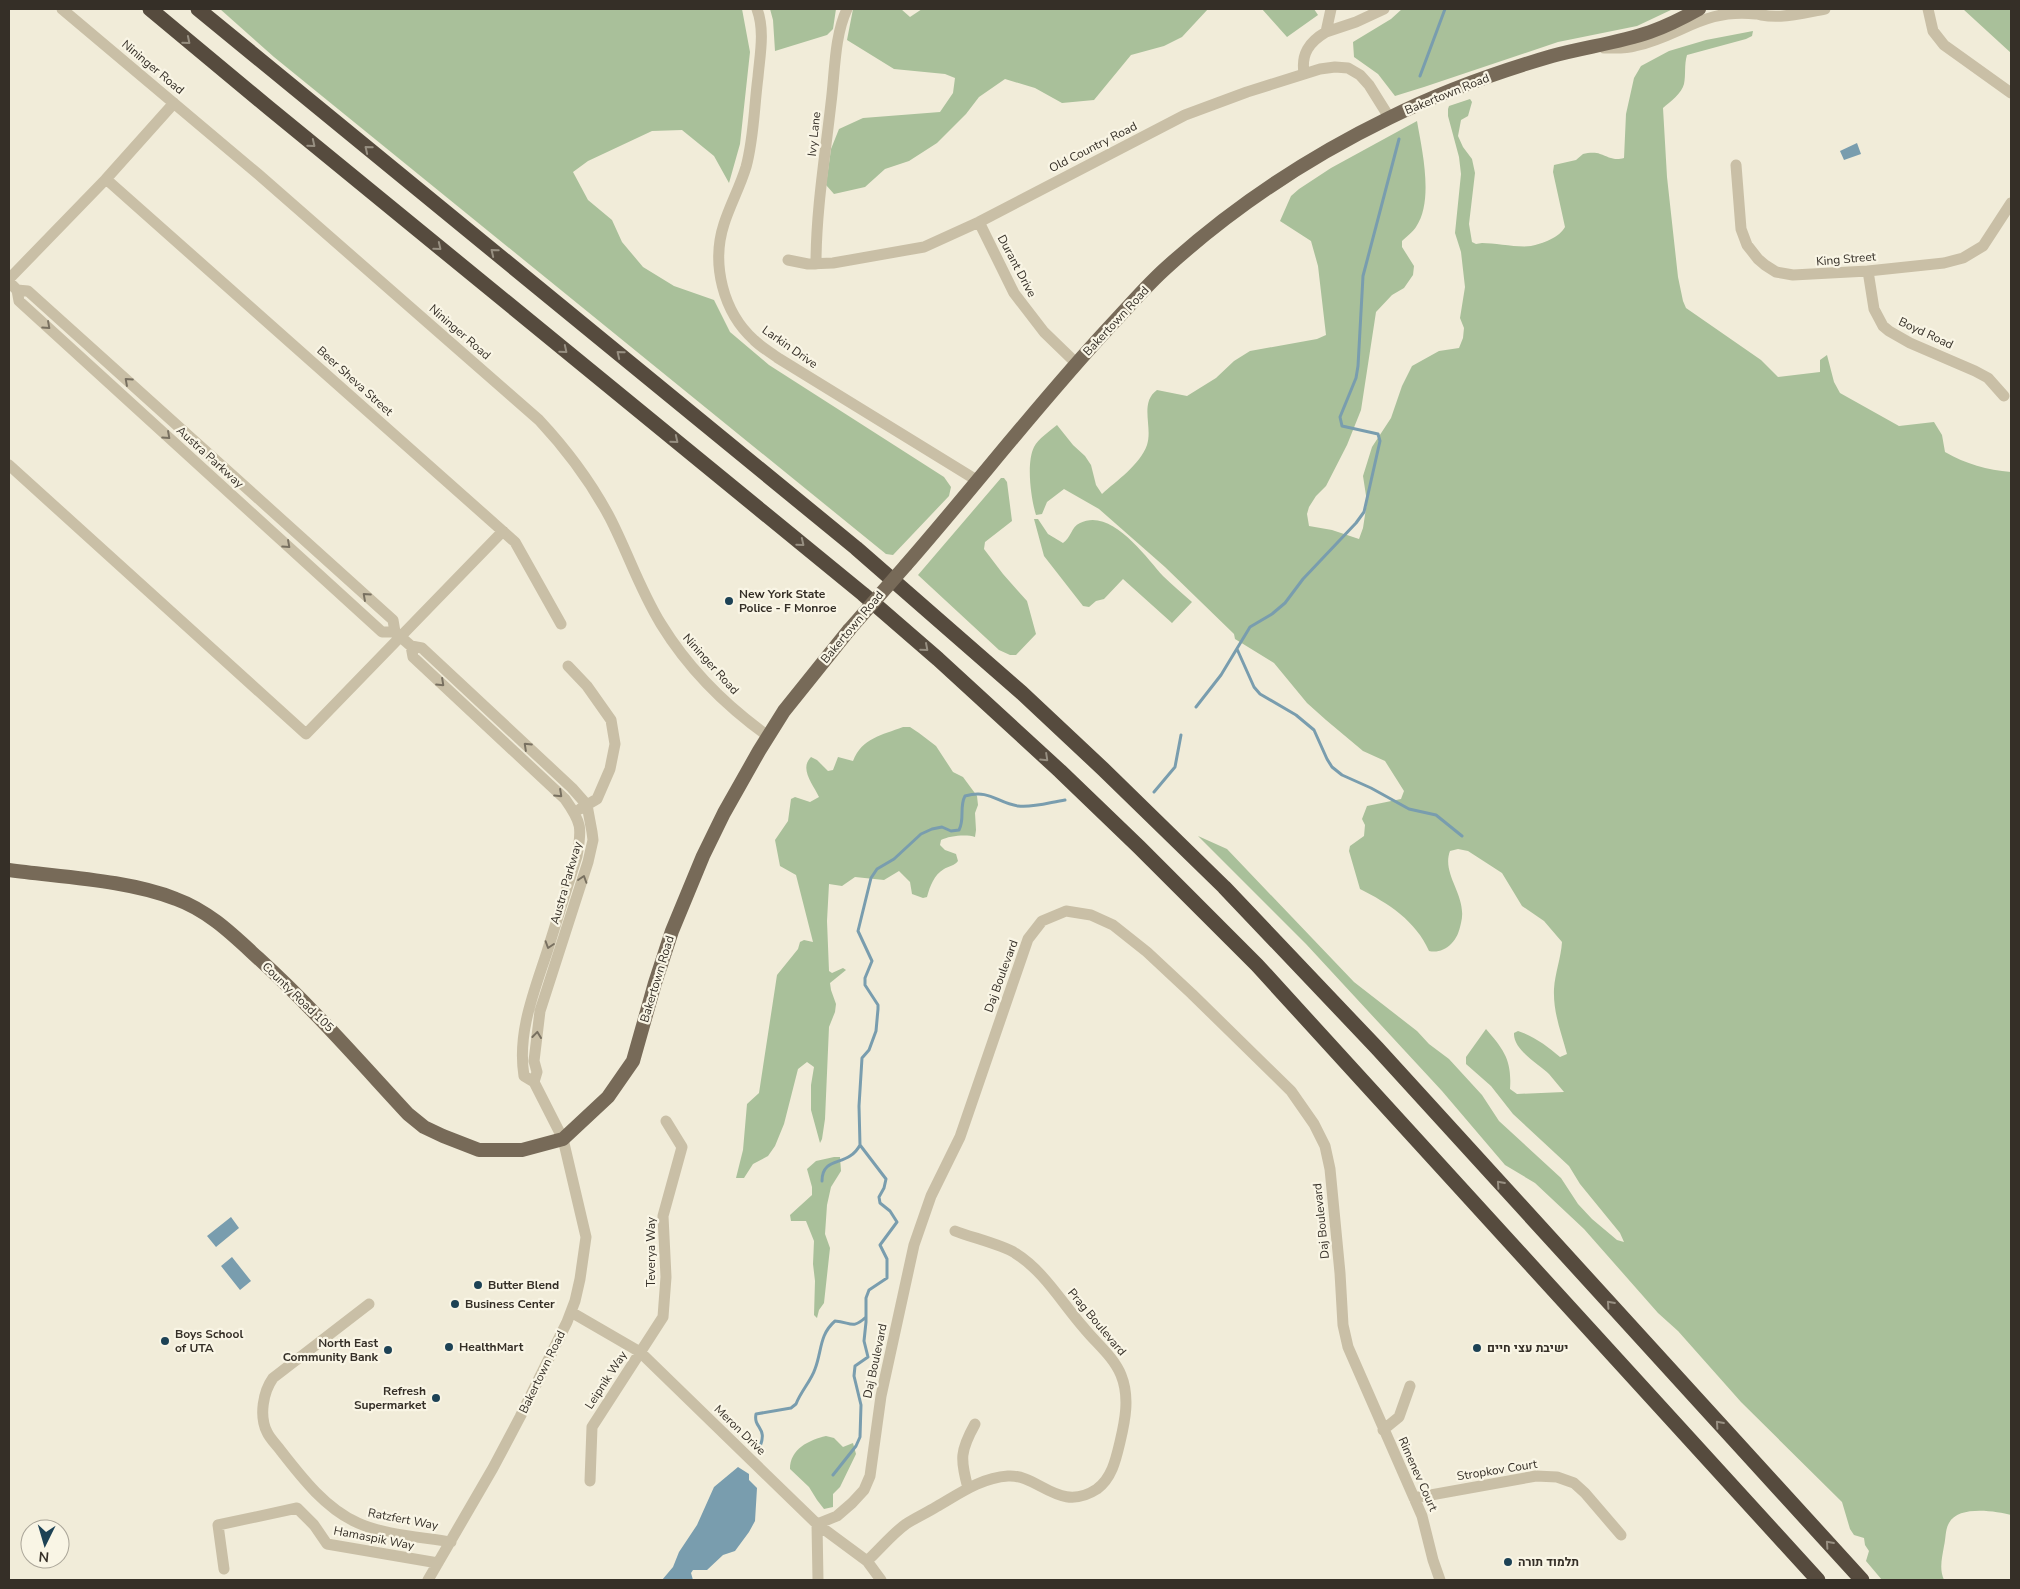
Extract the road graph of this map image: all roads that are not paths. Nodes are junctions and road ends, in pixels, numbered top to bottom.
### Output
1 (62, 9) edge
2 (150, 9) edge
3 (198, 9) edge
4 (757, 9) edge
5 (847, 9) edge
6 (1332, 9) edge
7 (1384, 9) edge
8 (1699, 9) edge
9 (1796, 9) edge
10 (1825, 9) edge
11 (1928, 9) edge
12 (1751, 11) edge
13 (1810, 12) junction
14 (1326, 32) junction
15 (1594, 47) junction
16 (1304, 73) junction
17 (2011, 93) edge
18 (174, 103) junction
19 (1389, 118) junction
20 (1736, 165) dead end
21 (106, 179) junction
22 (2011, 203) edge
23 (979, 222) junction
24 (2006, 222) edge
25 (788, 260) dead end
26 (816, 264) junction
27 (1868, 271) junction
28 (12, 284) edge
29 (1076, 363) junction
30 (2004, 396) dead end
31 (9, 465) edge
32 (978, 481) junction
33 (503, 531) junction
34 (561, 624) dead end
35 (397, 635) junction
36 (411, 646) junction
37 (568, 666) dead end
38 (768, 736) junction
39 (586, 805) junction
40 (575, 812) junction
41 (9, 870) edge
42 (534, 1082) junction
43 (666, 1121) dead end
44 (563, 1139) junction
45 (955, 1231) dead end
46 (369, 1304) dead end
47 (571, 1312) junction
48 (640, 1352) junction
49 (1410, 1386) dead end
50 (974, 1424) dead end
51 (1383, 1430) junction
52 (590, 1481) dead end
53 (968, 1488) junction
54 (1414, 1498) junction
55 (817, 1524) junction
56 (1621, 1535) dead end
57 (451, 1542) junction
58 (867, 1561) junction
59 (438, 1563) junction
60 (224, 1569) dead end
61 (428, 1580) edge
62 (818, 1580) edge
63 (881, 1580) edge
64 (1440, 1580) edge
65 (1818, 1580) edge
66 (1862, 1580) edge

1 - 18 street, Nininger Road
2 -> 65 highway
66 -> 3 highway
4 - 32 street, Larkin Drive
5 - 26 street, Ivy Lane
6 - 14 street
7 - 14 street
8 - 15 main road, Bakertown Road
9 - 13 street
10 - 13 street
11 - 17 street
12 - 13 street
12 - 15 street
14 - 16 street
15 - 19 main road, Bakertown Road
16 - 19 street, Old Country Road
16 - 23 street, Old Country Road
18 - 21 street
18 - 38 street, Nininger Road
19 - 29 main road, Bakertown Road
20 - 27 street, King Street
21 - 28 street
21 - 33 street, Beer Sheva Street
22 - 24 street, King Street
23 - 26 street, Old Country Road
23 - 29 street, Durant Drive
24 - 27 street, King Street
25 - 26 street, Old Country Road
27 - 30 street, Boyd Road
28 - 35 street, Austra Parkway
29 - 32 main road, Bakertown Road
31 - 35 street
32 - 38 main road, Bakertown Road, bridge
33 - 34 street, Beer Sheva Street
33 - 35 street
35 - 36 street, Austra Parkway
39 -> 36 street, Austra Parkway
36 -> 40 street, Austra Parkway
37 - 39 street
38 - 44 main road, Bakertown Road
39 - 40 street
42 -> 39 street, Austra Parkway
40 -> 42 street, Austra Parkway
41 - 44 main road, County Road 105
42 - 44 street, Austra Parkway
43 - 48 street, Teverya Way
44 - 47 street, Bakertown Road
45 - 53 street, Prag Boulevard
46 - 57 street, Ratzfert Way
47 - 48 street, Meron Drive
47 - 57 street, Bakertown Road
48 - 52 street, Leipnik Way
48 - 55 street, Meron Drive
49 - 51 street, Rimenev Court
50 - 53 street
51 - 54 street, Rimenev Court
51 - 55 street, Daj Boulevard
53 - 58 street, Prag Boulevard
54 - 56 street, Stropkov Court
54 - 64 street, Rimenev Court
55 - 58 street, Meron Drive
55 - 62 street
57 - 59 street, Bakertown Road
58 - 63 street, Meron Drive
59 - 60 street, Hamaspik Way
59 - 61 street, Bakertown Road

